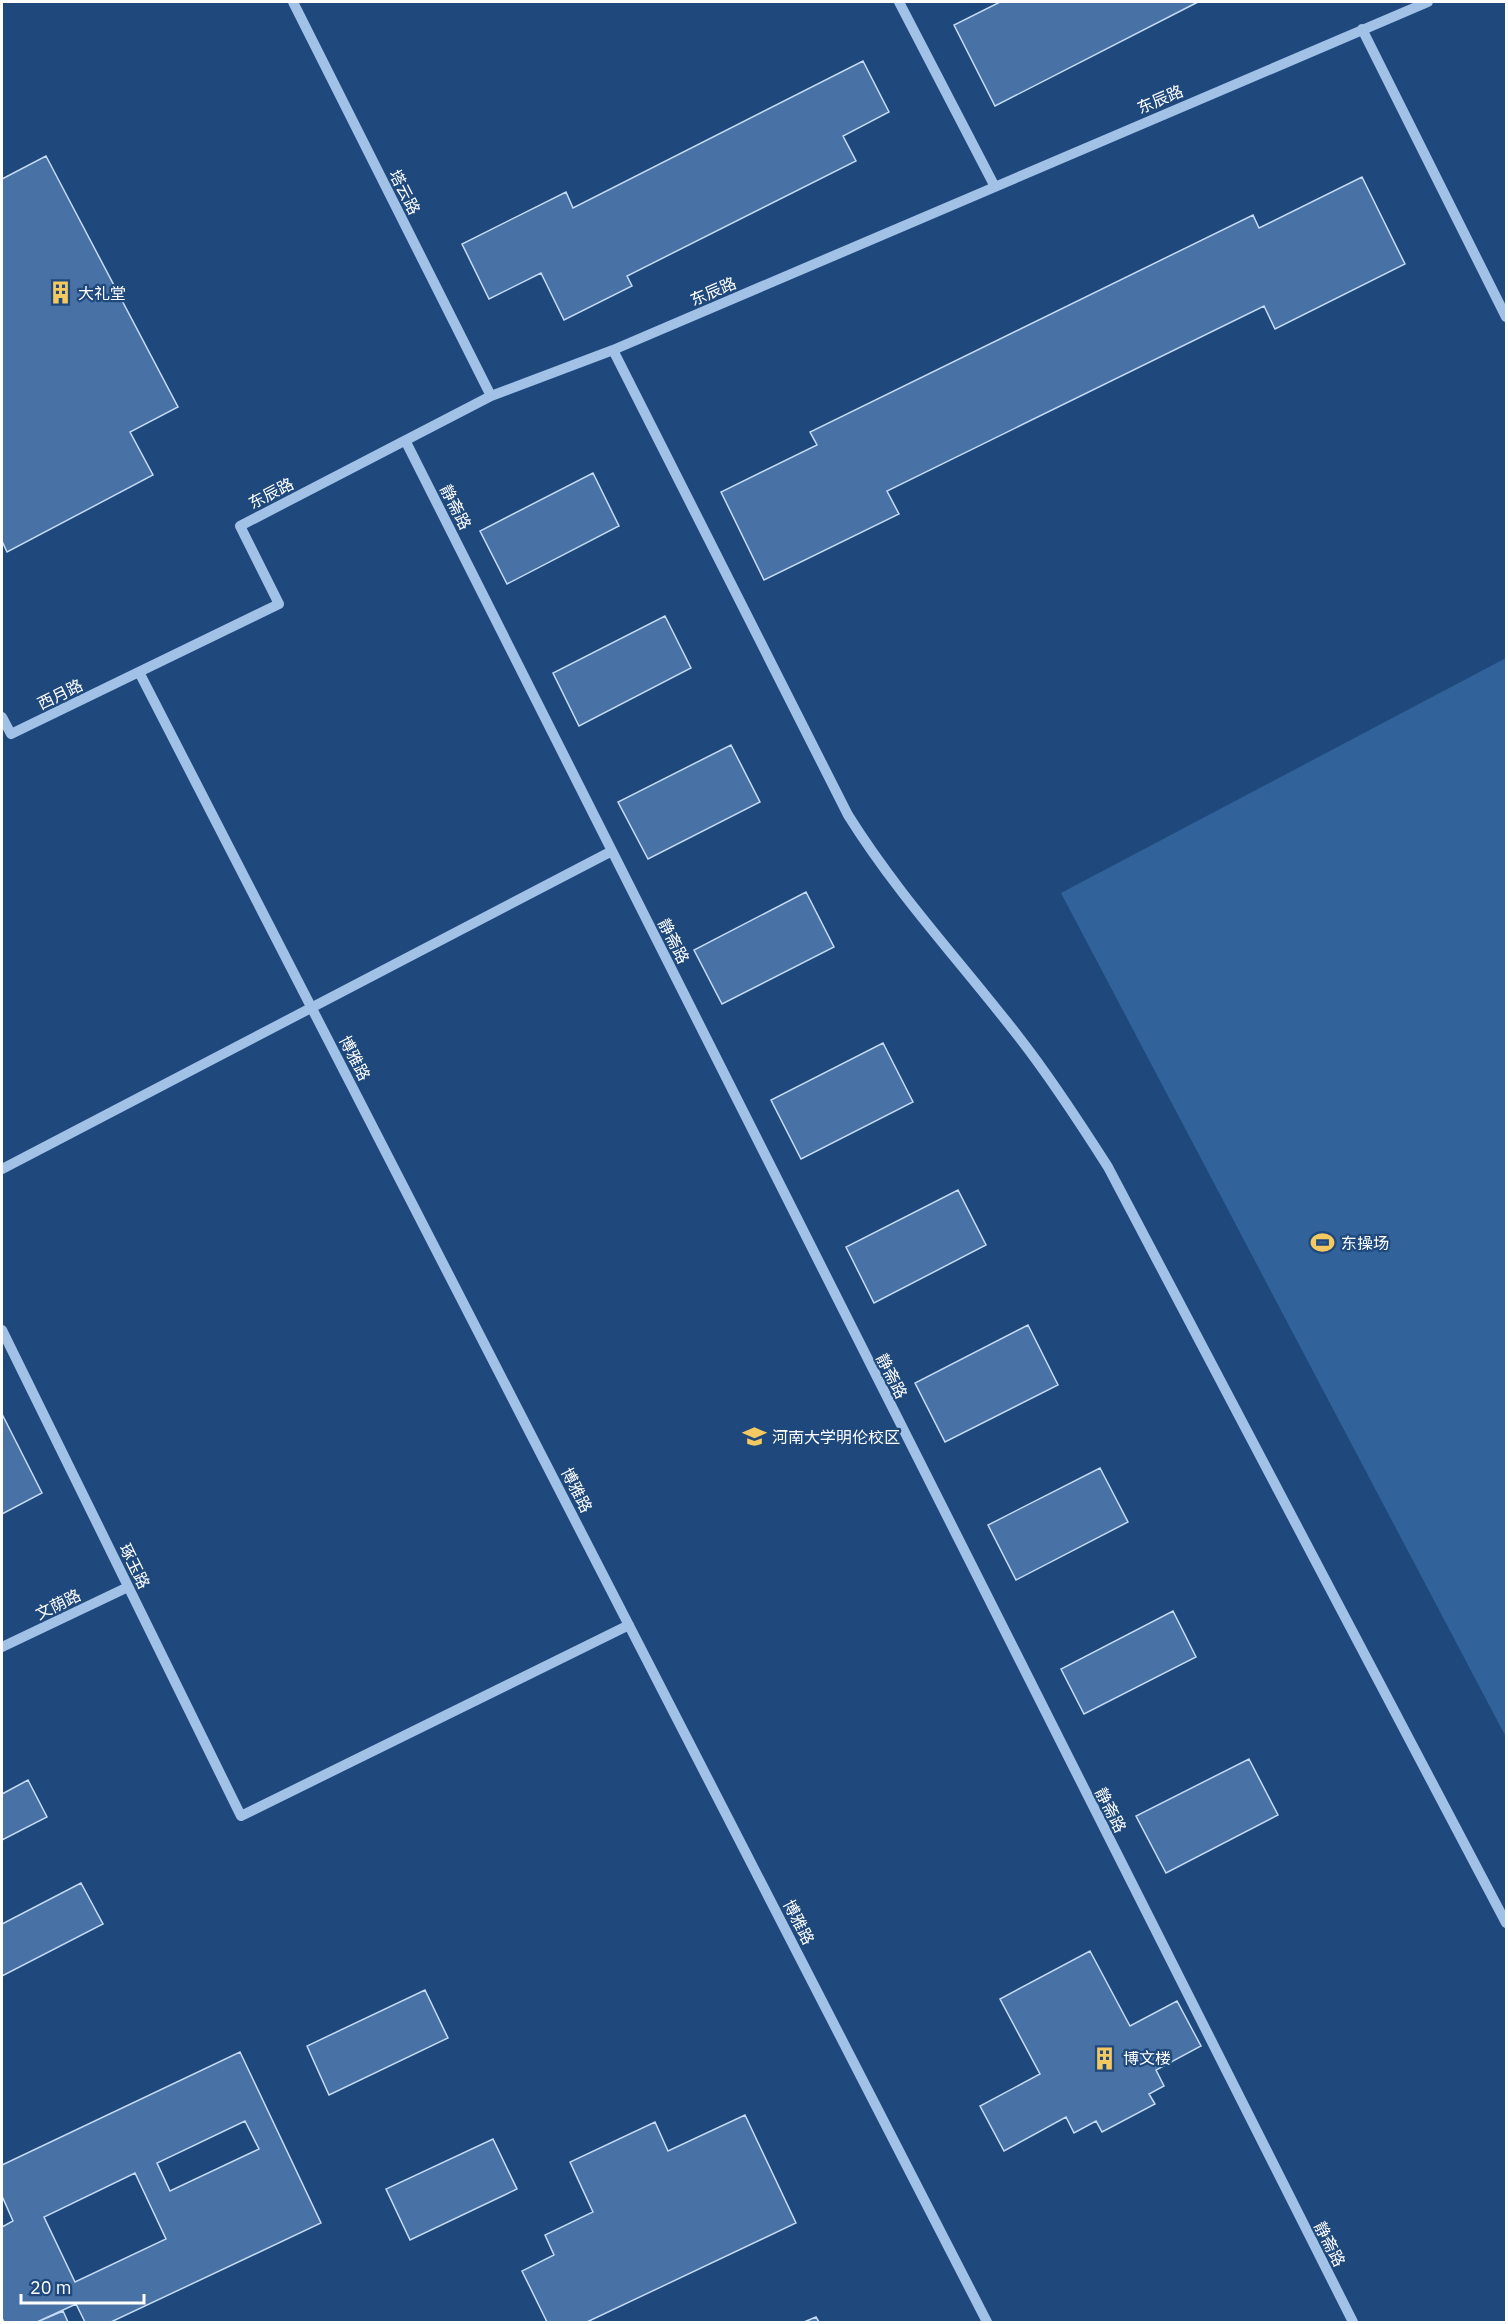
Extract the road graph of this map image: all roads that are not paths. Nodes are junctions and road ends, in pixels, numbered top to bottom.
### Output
1 (293, 2) edge
2 (899, 2) edge
3 (1428, 2) edge
4 (1362, 29) junction
5 (994, 185) junction
6 (1506, 317) edge
7 (613, 350) junction
8 (491, 396) junction
9 (406, 442) junction
10 (139, 672) junction
11 (2, 717) edge
12 (612, 851) junction
13 (312, 1007) junction
14 (2, 1169) edge
15 (2, 1330) edge
16 (128, 1587) junction
17 (629, 1625) junction
18 (2, 1647) edge
19 (1506, 1923) edge
20 (987, 2322) edge
21 (1353, 2322) edge

1 - 8 lane, 塔云路
2 - 5 lane
3 - 4 lane, 东辰路
4 - 5 lane, 东辰路
4 - 6 lane
5 - 7 lane, 东辰路
7 - 8 lane, 东辰路
7 - 19 lane
8 - 9 lane, 东辰路
9 - 10 lane, 东辰路
9 - 12 lane, 静斋路
10 - 11 lane, 西月路
10 - 13 lane, 博雅路
12 - 13 lane
12 - 21 lane, 静斋路
13 - 14 lane
13 - 17 lane, 博雅路
15 - 16 lane, 琢玉路
16 - 17 lane, 琢玉路
16 - 18 lane, 文荫路
17 - 20 lane, 博雅路

